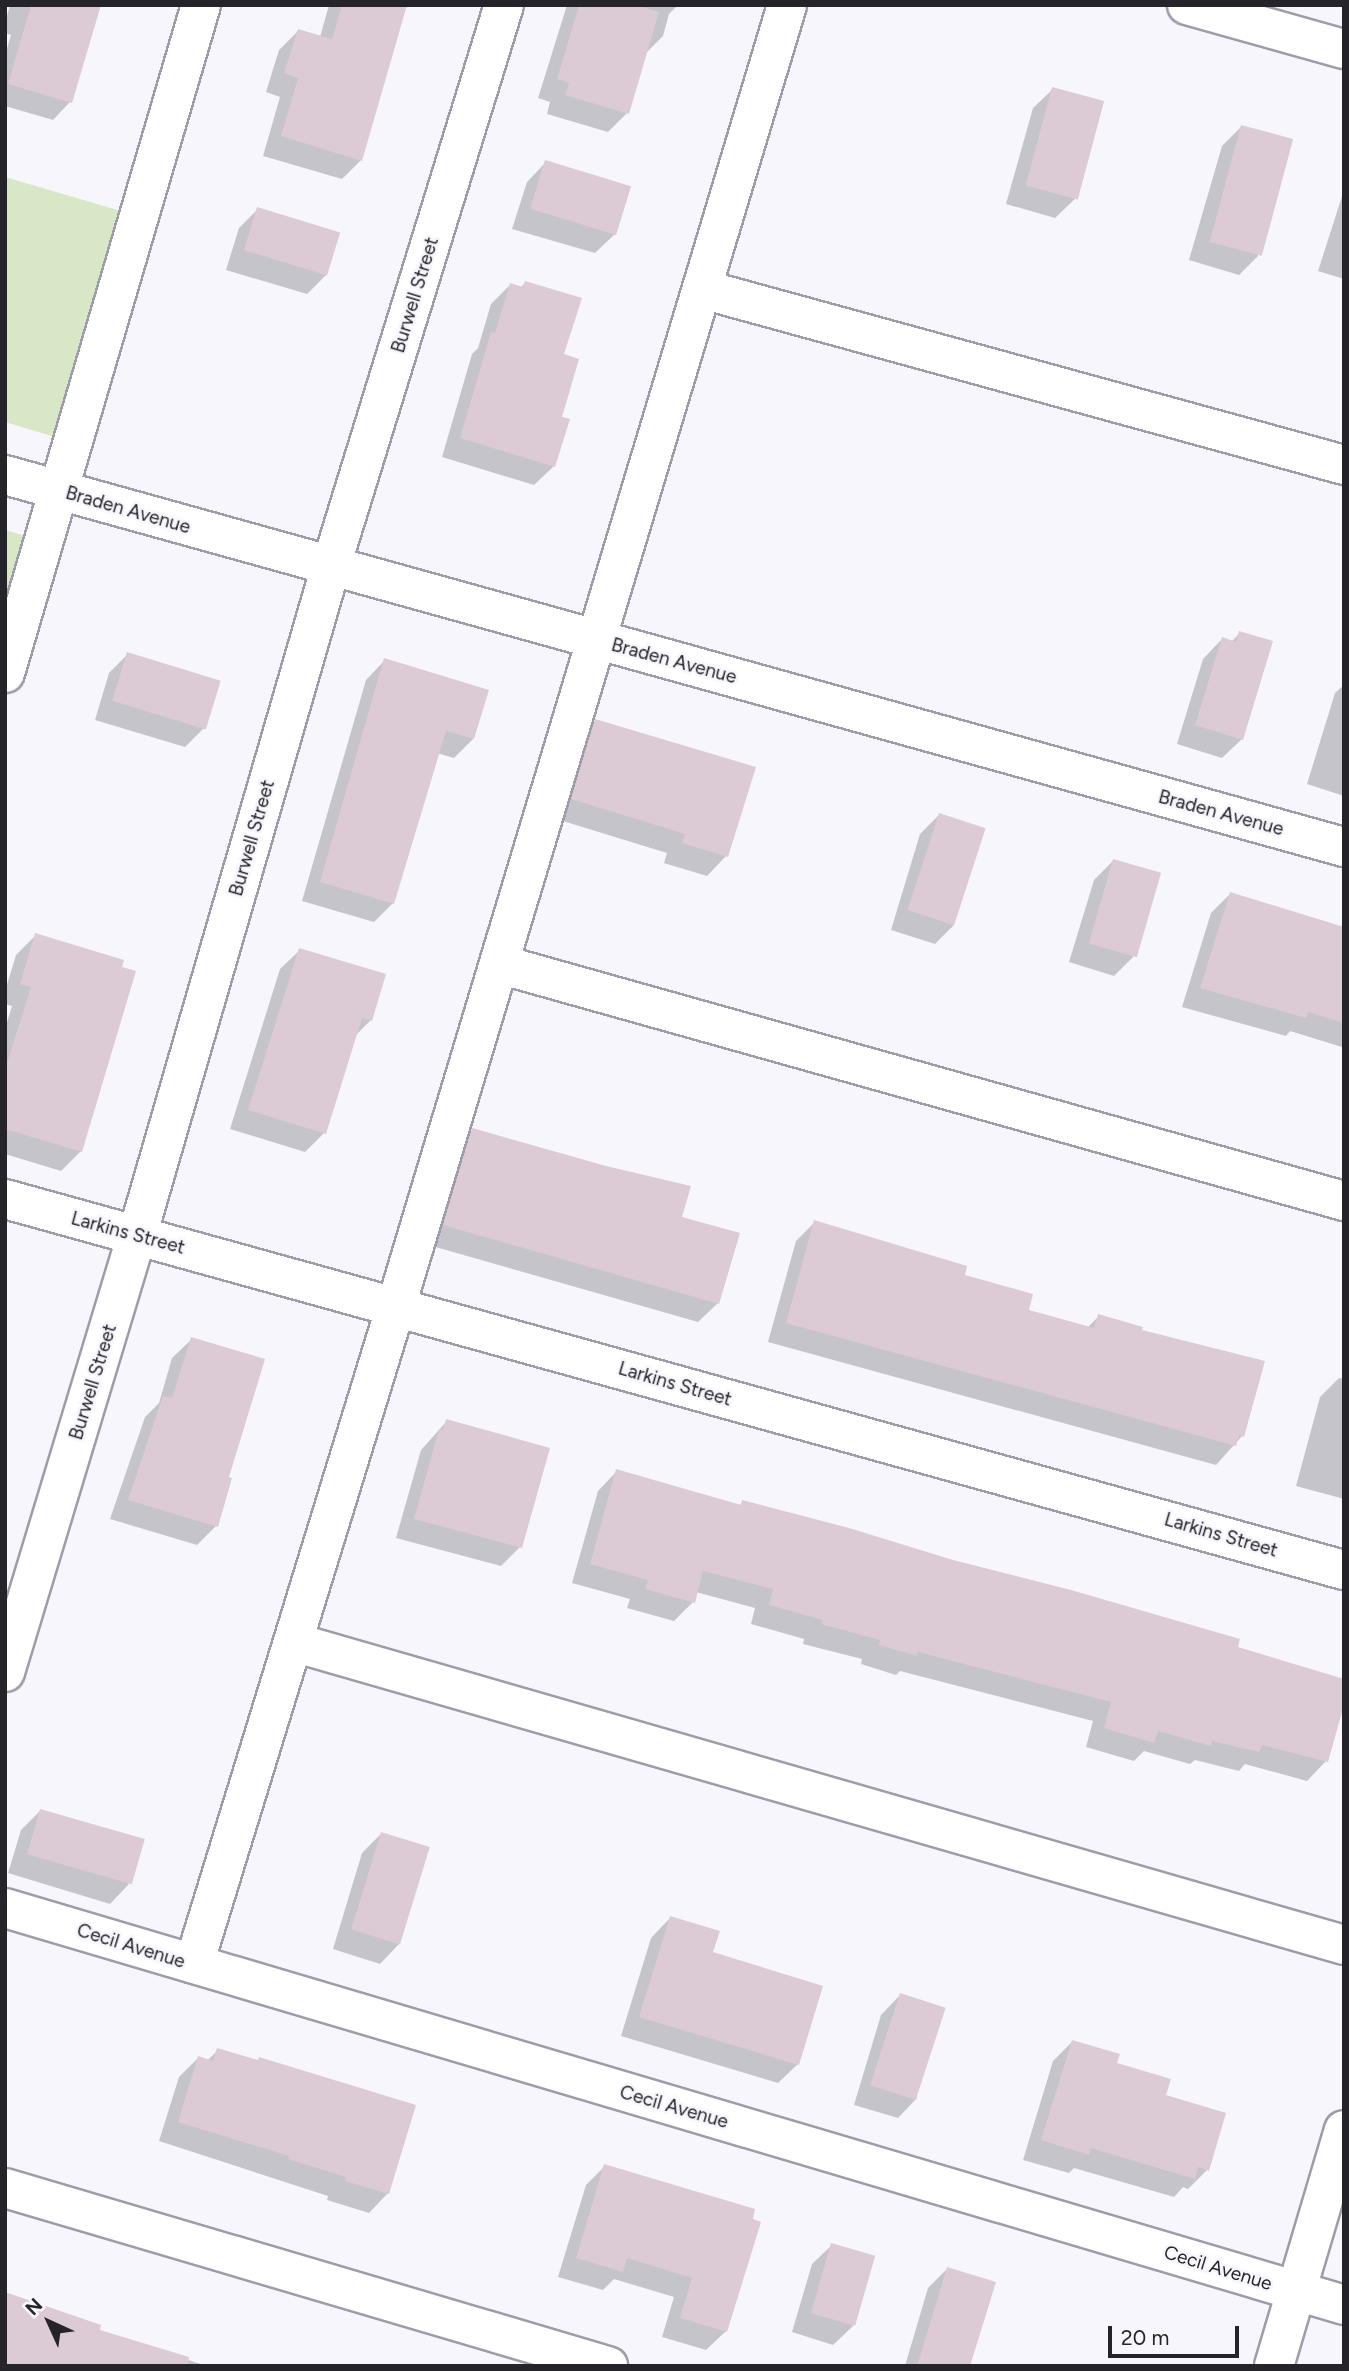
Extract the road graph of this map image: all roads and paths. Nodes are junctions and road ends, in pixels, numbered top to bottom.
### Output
1 (201, 5) edge
2 (504, 5) edge
3 (788, 5) edge
4 (1187, 5) edge
5 (1262, 15) edge
6 (1344, 49) edge
7 (702, 289) junction
8 (1344, 465) edge
9 (5, 475) edge
10 (60, 491) junction
11 (331, 566) junction
12 (597, 640) junction
13 (5, 673) edge
14 (1344, 847) edge
15 (499, 964) junction
16 (5, 1199) edge
17 (1344, 1201) edge
18 (137, 1236) junction
19 (396, 1306) junction
20 (1344, 1570) edge
21 (293, 1642) junction
22 (5, 1672) edge
23 (5, 1908) edge
24 (1344, 1945) edge
25 (194, 1964) junction
26 (1344, 2130) edge
27 (5, 2188) edge
28 (1297, 2291) junction
29 (1344, 2305) edge
30 (608, 2366) edge
31 (1274, 2366) edge

1 - 10 street
2 - 11 street, Burwell Street
3 - 7 street
4 - 5 street
5 - 6 street
7 - 8 street
7 - 12 street
9 - 10 street, Braden Avenue
10 - 11 street, Braden Avenue
10 - 13 street
11 - 12 street, Braden Avenue
11 - 18 street, Burwell Street
12 - 14 street, Braden Avenue
12 - 15 street
15 - 17 street
15 - 19 street
16 - 18 street, Larkins Street
18 - 19 street, Larkins Street
18 - 22 street, Burwell Street
19 - 20 street, Larkins Street
19 - 21 street
21 - 24 street
21 - 25 street
23 - 25 street, Cecil Avenue
25 - 28 street, Cecil Avenue
26 - 28 street
27 - 30 street
28 - 29 street, Cecil Avenue
28 - 31 street

